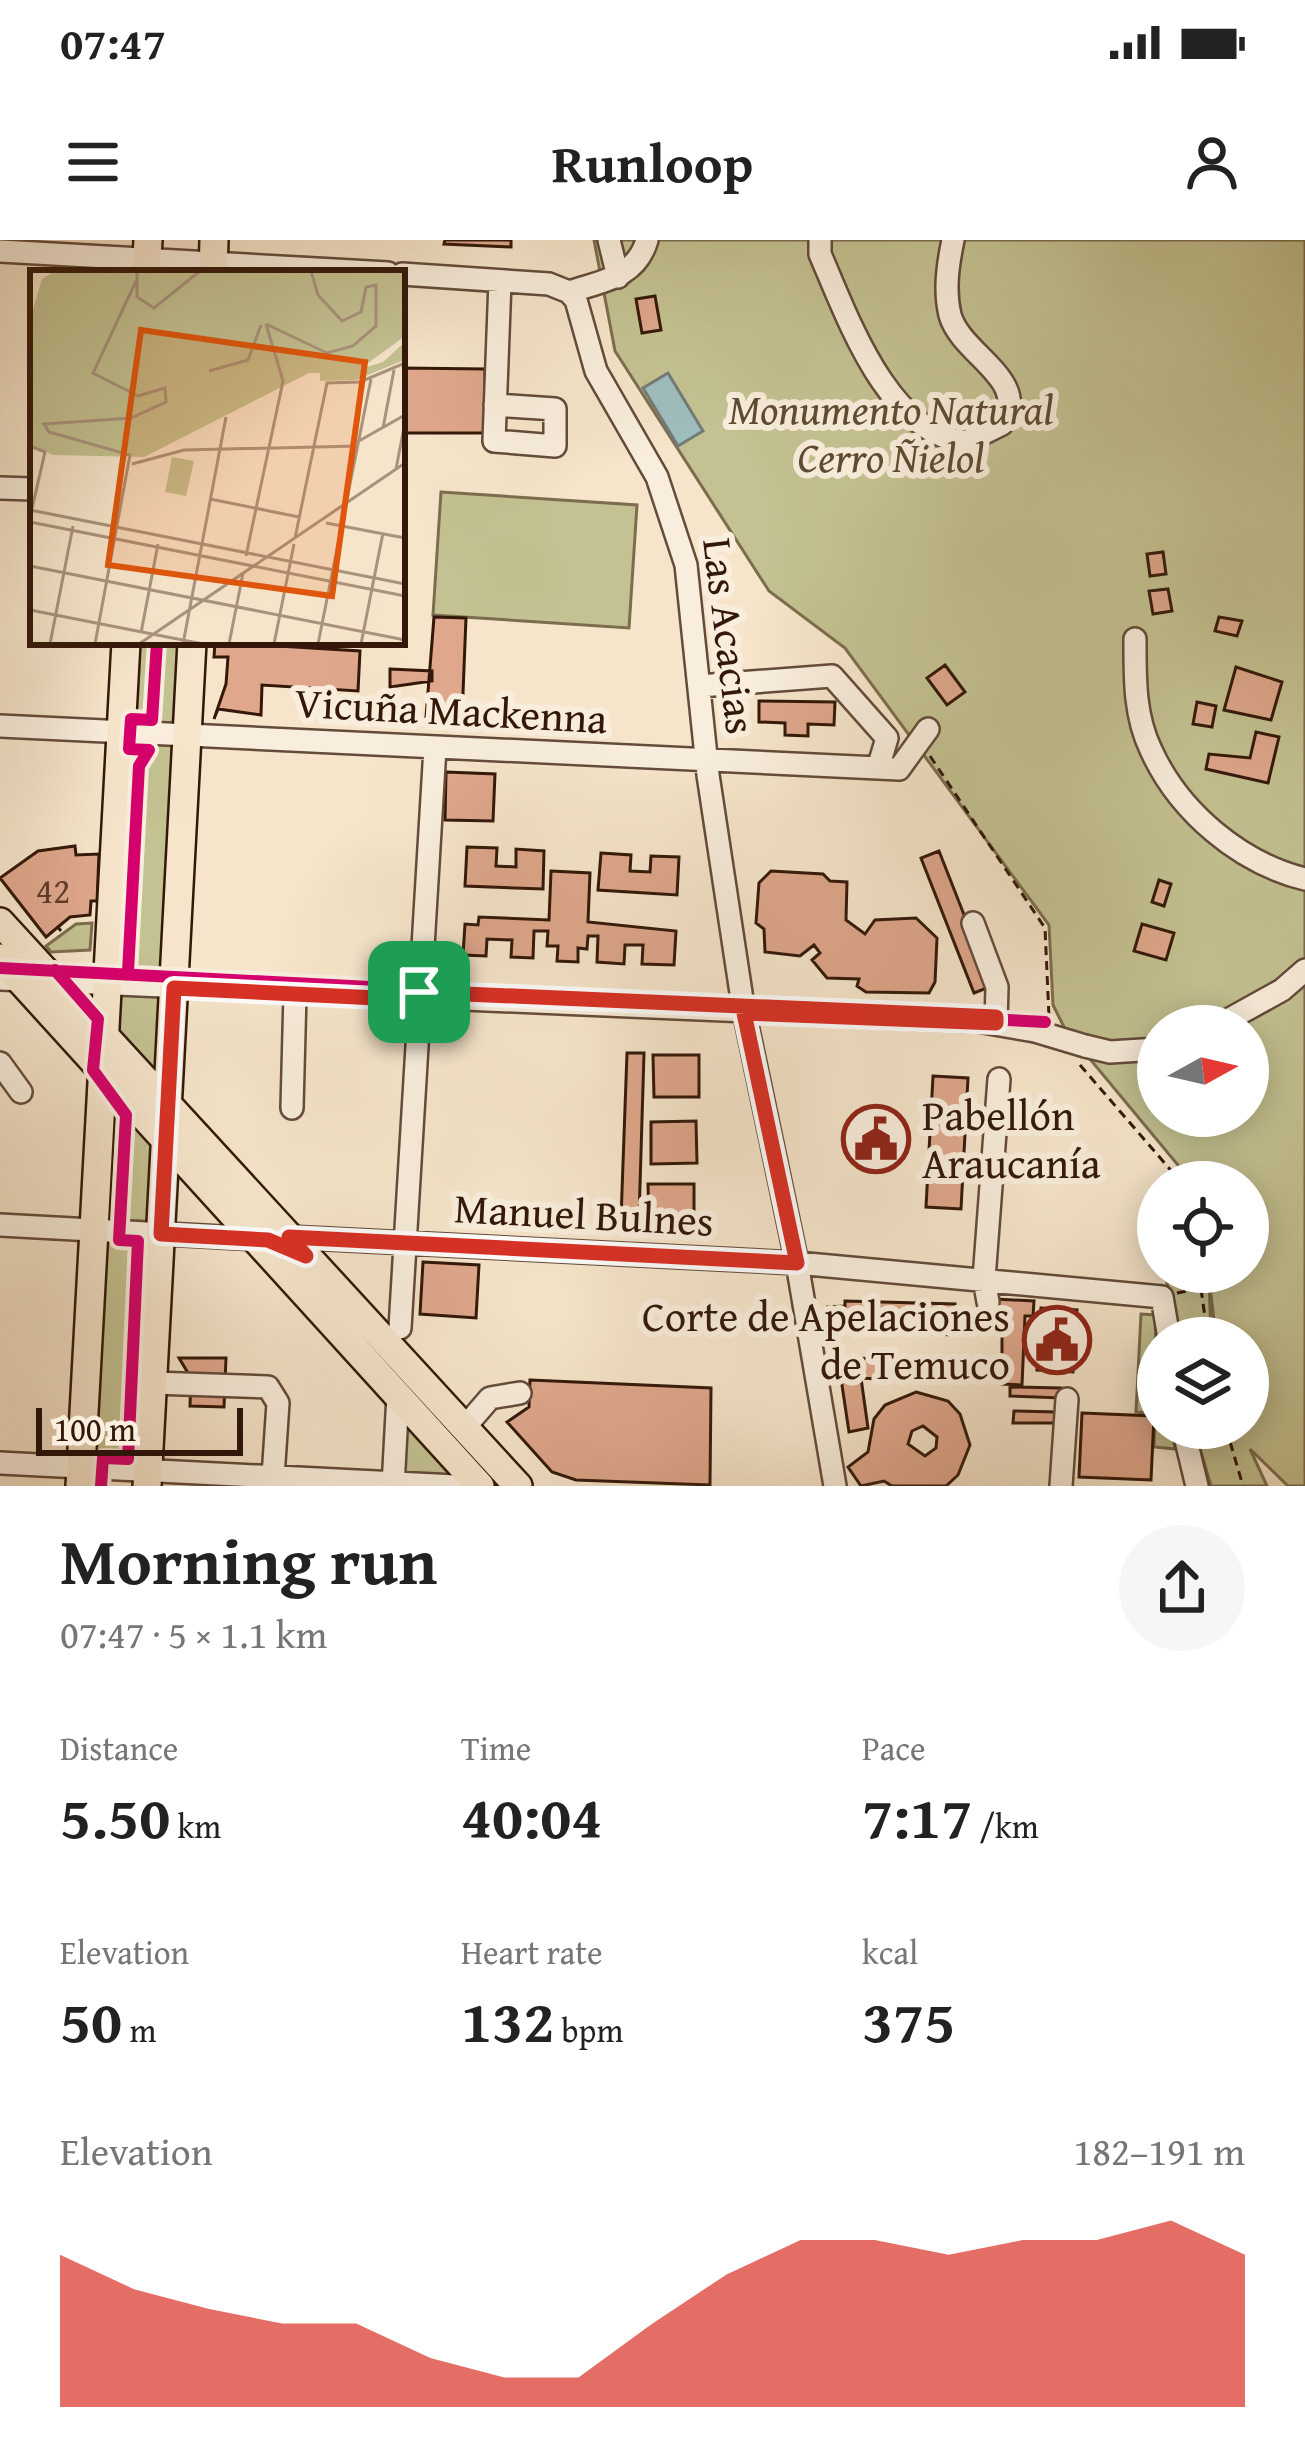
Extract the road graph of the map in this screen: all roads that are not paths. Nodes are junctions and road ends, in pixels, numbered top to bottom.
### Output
1 (609, 240) edge
2 (647, 240) edge
3 (820, 240) edge
4 (953, 240) edge
5 (0, 251) edge
6 (147, 257) edge
7 (214, 258) edge
8 (353, 270) edge
9 (405, 274) edge
10 (618, 278) junction
11 (500, 281) junction
12 (569, 292) junction
13 (495, 405) dead end
14 (0, 488) edge
15 (30, 489) edge
16 (1135, 639) dead end
17 (126, 645) edge
18 (193, 645) edge
19 (699, 686) junction
20 (0, 726) edge
21 (122, 734) junction
22 (923, 735) road end
23 (187, 737) junction
24 (435, 748) junction
25 (707, 760) junction
26 (888, 768) junction
27 (1305, 879) edge
28 (0, 922) edge
29 (974, 923) dead end
30 (0, 958) edge
31 (1305, 970) edge
32 (10, 980) edge
33 (54, 982) junction
34 (110, 984) junction
35 (174, 988) junction
36 (296, 994) junction
37 (418, 1000) junction
38 (1255, 1005) edge
39 (744, 1013) junction
40 (996, 1023) junction
41 (107, 1040) junction
42 (1137, 1050) edge
43 (0, 1063) edge
44 (105, 1071) junction
45 (999, 1079) dead end
46 (21, 1092) dead end
47 (169, 1104) junction
48 (292, 1108) dead end
49 (167, 1141) junction
50 (0, 1225) edge
51 (95, 1230) junction
52 (161, 1234) junction
53 (258, 1239) junction
54 (406, 1244) junction
55 (297, 1246) junction
56 (797, 1263) junction
57 (973, 1287) junction
58 (1165, 1317) edge
59 (400, 1328) dead end
60 (153, 1383) junction
61 (520, 1393) dead end
62 (398, 1395) junction
63 (1066, 1399) dead end
64 (464, 1428) junction
65 (1188, 1449) edge
66 (826, 1450) junction
67 (0, 1463) edge
68 (81, 1476) edge
69 (148, 1478) edge
70 (262, 1480) edge
71 (495, 1481) edge
72 (393, 1484) edge
73 (455, 1486) edge
74 (824, 1486) edge
75 (835, 1486) edge
76 (1061, 1486) edge
77 (1197, 1486) edge

1 - 10 street
2 - 10 street
3 - 4 street
5 - 6 street
6 - 7 street
7 - 8 street
9 - 11 street
10 - 12 street
11 - 12 street
11 - 13 street
12 - 19 street, Las Acacias
14 - 15 street
16 - 27 street
17 - 21 main road
18 - 23 main road
19 - 25 street, Las Acacias
19 - 26 street
20 - 21 street, Vicuña Mackenna
21 - 23 street, Vicuña Mackenna
21 - 34 main road
22 - 26 street
23 - 24 street, Vicuña Mackenna
23 - 35 main road
24 - 25 street, Vicuña Mackenna
24 - 37 street
25 - 26 street, Vicuña Mackenna
25 - 39 street, Las Acacias
28 - 33 main road
29 - 40 street
30 - 32 main road
31 - 38 street
32 - 33 street
32 - 44 main road
33 - 34 street
33 - 41 main road
34 - 35 street
34 - 41 main road
35 - 36 street
35 - 47 main road
36 - 37 street
36 - 48 street
37 - 39 street
37 - 54 street
39 - 40 street
39 - 56 street, Las Acacias
40 - 42 street, bridge
41 - 44 main road
41 - 47 main road
43 - 46 street
44 - 49 main road
44 - 51 main road
45 - 57 street
47 - 49 main road
47 - 55 main road
49 - 52 main road
49 - 53 main road
50 - 51 street
51 - 52 street
51 - 68 main road
52 - 53 street
52 - 60 main road
53 - 55 main road
53 - 62 main road
54 - 55 street, Manuel Bulnes
54 - 56 street, Manuel Bulnes
54 - 59 street
55 - 64 main road
56 - 57 street, Manuel Bulnes
56 - 66 street, Las Acacias
57 - 58 street, Manuel Bulnes
60 - 69 main road
60 - 70 street
61 - 64 street
62 - 71 main road
62 - 72 street
63 - 76 street
64 - 71 main road
65 - 77 street
66 - 74 street
66 - 75 street
67 - 68 street
68 - 69 street
69 - 70 street
70 - 72 street
72 - 73 street

